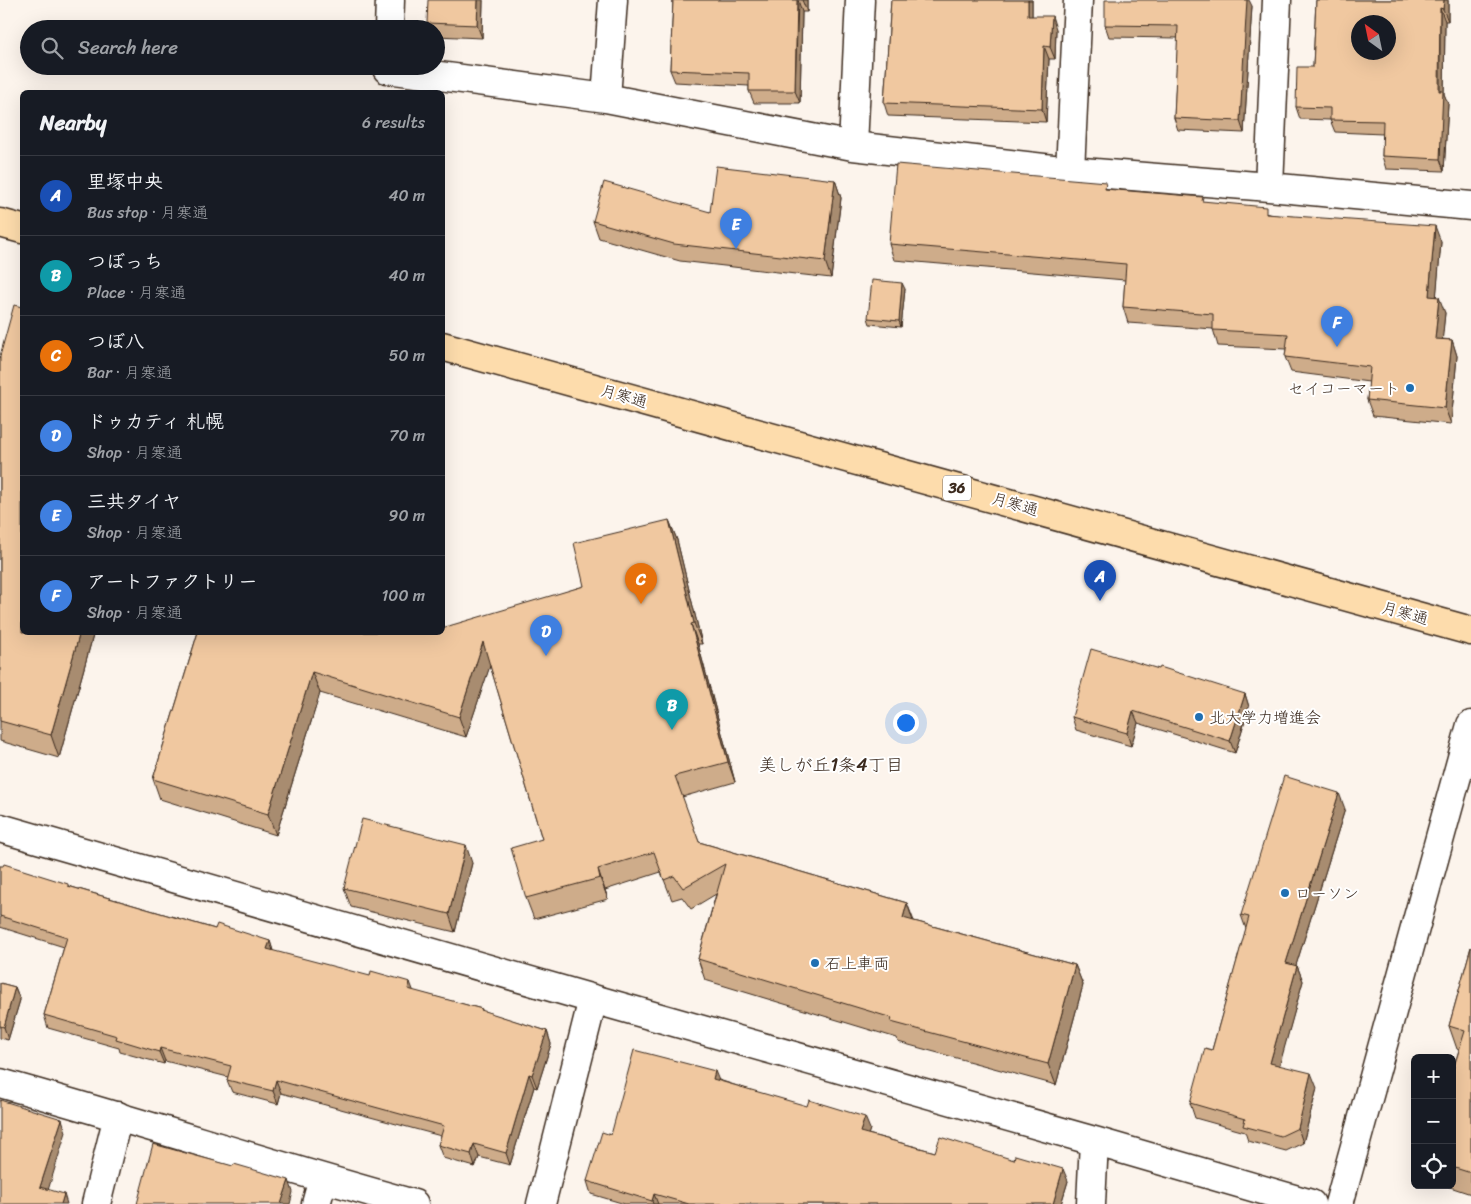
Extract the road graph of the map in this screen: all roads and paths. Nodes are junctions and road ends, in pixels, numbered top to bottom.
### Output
1 (390, 0) edge
2 (613, 0) edge
3 (860, 0) edge
4 (1078, 0) edge
5 (1277, 0) edge
6 (389, 20) edge
7 (432, 75) edge
8 (606, 98) junction
9 (852, 146) junction
10 (1070, 171) junction
11 (1269, 186) junction
12 (1471, 206) edge
13 (0, 223) edge
14 (20, 228) edge
15 (445, 347) edge
16 (1471, 631) edge
17 (1471, 725) edge
18 (0, 828) edge
19 (593, 999) junction
20 (0, 1083) edge
21 (118, 1116) junction
22 (1094, 1140) junction
23 (319, 1192) edge
24 (96, 1204) edge
25 (414, 1204) edge
26 (541, 1204) edge
27 (1091, 1204) edge
28 (1311, 1204) edge
29 (1339, 1204) edge

1 - 6 street
2 - 8 street
3 - 9 street
4 - 10 street
5 - 11 street
7 - 8 street
8 - 9 street
9 - 10 street
10 - 11 street
11 - 12 street
13 - 14 highway
15 - 16 highway, 月寒通 / 36
17 - 29 street
18 - 19 street
19 - 22 street
19 - 26 street
20 - 21 street
21 - 23 street
21 - 24 street
22 - 27 street
22 - 28 street
23 - 25 street

